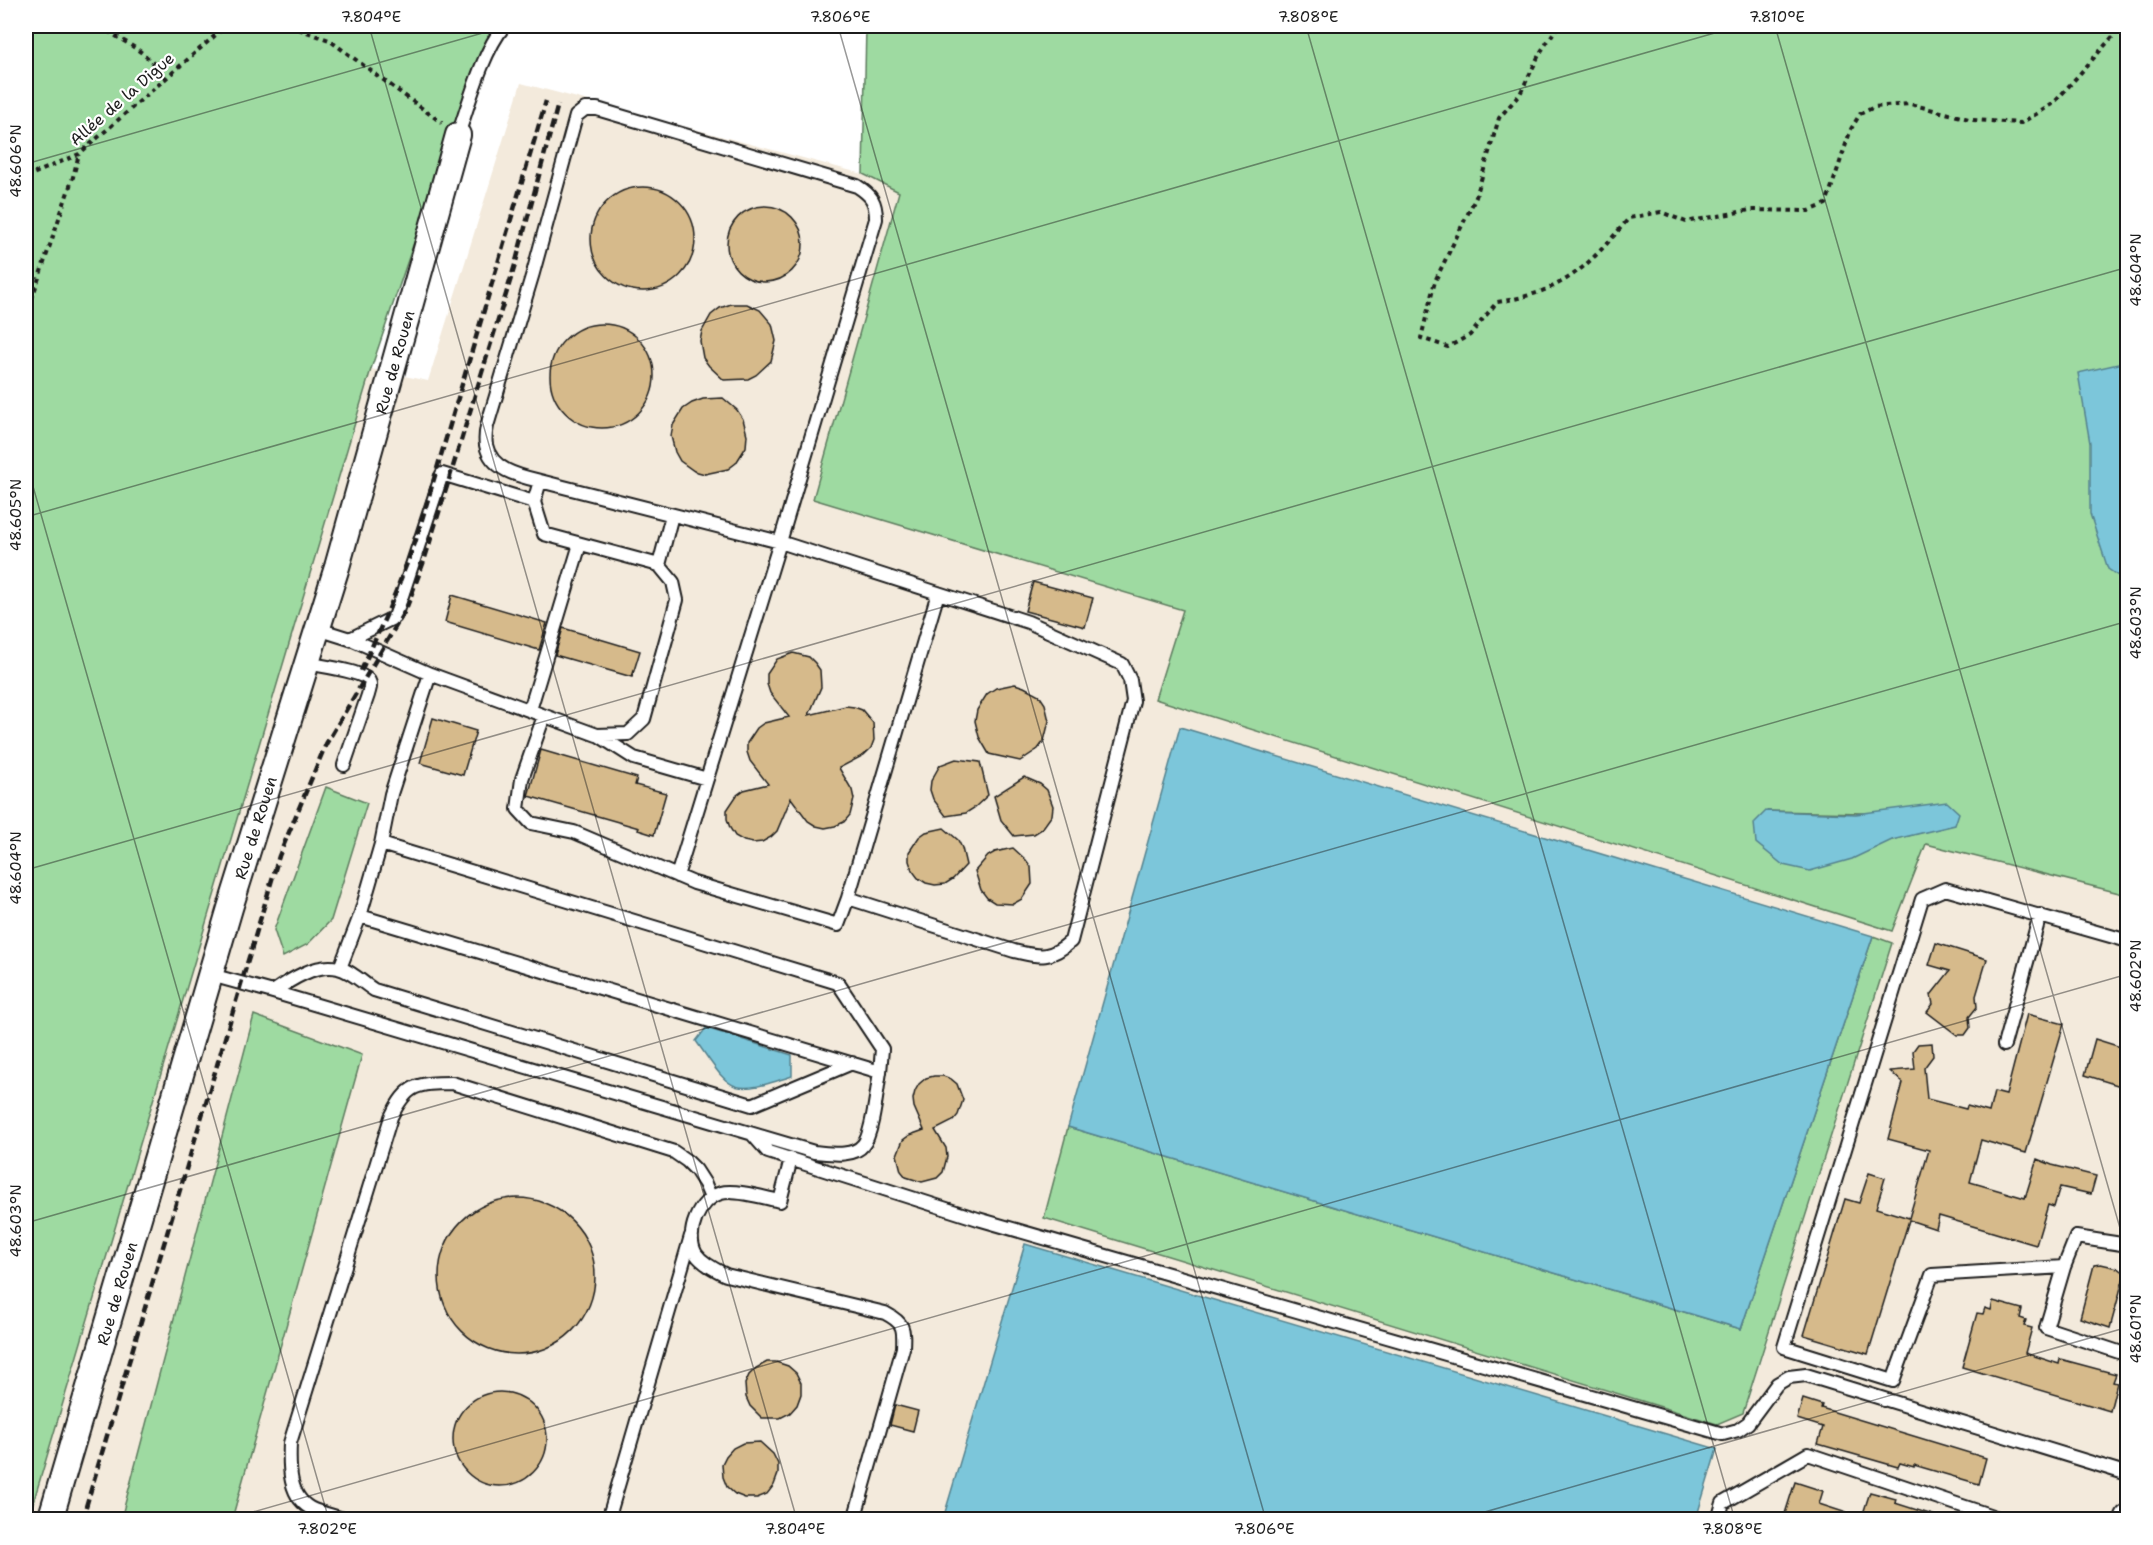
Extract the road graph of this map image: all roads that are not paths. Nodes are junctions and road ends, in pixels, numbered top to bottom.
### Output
1 (504, 26) edge
2 (458, 135) joint
3 (540, 481) junction
4 (534, 502) junction
5 (672, 514) junction
6 (780, 542) junction
7 (580, 544) junction
8 (659, 565) junction
9 (938, 593) junction
10 (318, 629) junction
11 (350, 639) junction
12 (307, 663) junction
13 (430, 674) junction
14 (530, 710) junction
15 (544, 716) junction
16 (597, 735) junction
17 (345, 765) dead end
18 (707, 779) junction
19 (381, 844) junction
20 (677, 876) junction
21 (848, 898) junction
22 (2040, 915) junction
23 (360, 916) junction
24 (2127, 941) edge
25 (340, 968) junction
26 (212, 975) junction
27 (273, 992) junction
28 (2004, 1045) dead end
29 (852, 1063) junction
30 (880, 1072) junction
31 (752, 1134) junction
32 (791, 1159) junction
33 (711, 1198) junction
34 (691, 1236) junction
35 (2127, 1245) edge
36 (2064, 1267) junction
37 (2127, 1355) edge
38 (2127, 1474) edge
39 (50, 1520) edge
40 (346, 1520) edge
41 (608, 1520) edge
42 (854, 1520) edge
43 (1718, 1520) edge
44 (2004, 1520) edge

1 - 2 lane
2 - 10 street, Rue de Rouen
3 - 4 lane
3 - 5 lane
3 - 6 lane
4 - 7 lane
4 - 11 lane
5 - 6 lane
5 - 8 lane
6 - 9 lane
6 - 18 lane
7 - 8 lane
7 - 14 lane
8 - 16 lane
9 - 21 lane
9 - 21 lane
10 - 11 lane
10 - 12 street, Rue de Rouen
11 - 13 lane
12 - 17 lane
12 - 26 street, Rue de Rouen
13 - 14 lane
13 - 19 lane
14 - 15 lane
15 - 16 lane
15 - 20 lane
16 - 18 lane
18 - 20 lane
19 - 23 lane
19 - 30 lane
20 - 21 lane
22 - 24 lane
22 - 28 lane
22 - 36 lane
23 - 25 lane
23 - 29 lane
25 - 27 lane
25 - 29 lane
26 - 27 lane
26 - 39 street, Rue de Rouen
27 - 31 lane
29 - 30 lane
30 - 31 lane
31 - 32 lane
32 - 33 lane
32 - 38 lane
33 - 34 lane
33 - 40 lane
34 - 41 lane
34 - 42 lane
35 - 36 lane
36 - 37 lane
43 - 44 lane

